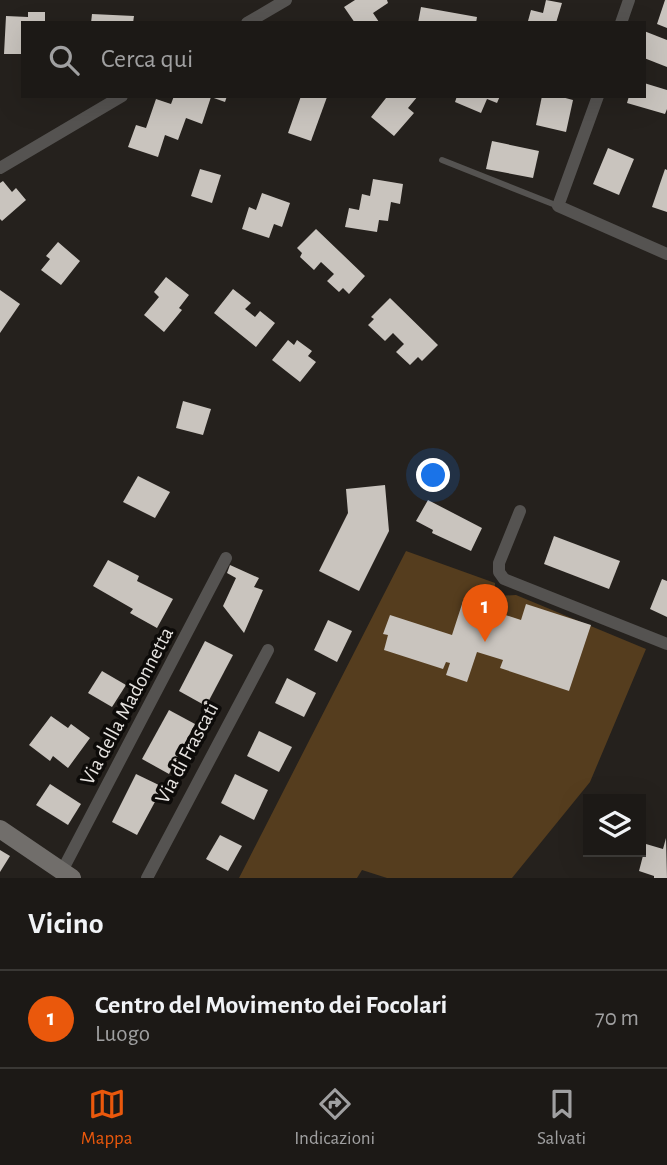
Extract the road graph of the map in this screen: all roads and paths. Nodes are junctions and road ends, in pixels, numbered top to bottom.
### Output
1 (286, 0) edge
2 (629, 0) edge
3 (250, 21) edge
4 (622, 21) edge
5 (119, 98) edge
6 (597, 98) edge
7 (442, 159) dead end
8 (0, 168) edge
9 (558, 206) junction
10 (667, 254) edge
11 (520, 511) dead end
12 (226, 558) dead end
13 (667, 643) edge
14 (268, 650) dead end
15 (0, 829) edge
16 (67, 875) edge
17 (148, 878) edge

1 - 3 street
2 - 4 street
5 - 8 street
6 - 9 street
7 - 9 lane
9 - 10 street
11 - 13 street
12 - 16 street, Via della Madonnetta
14 - 17 street, Via di Frascati
15 - 16 main road

